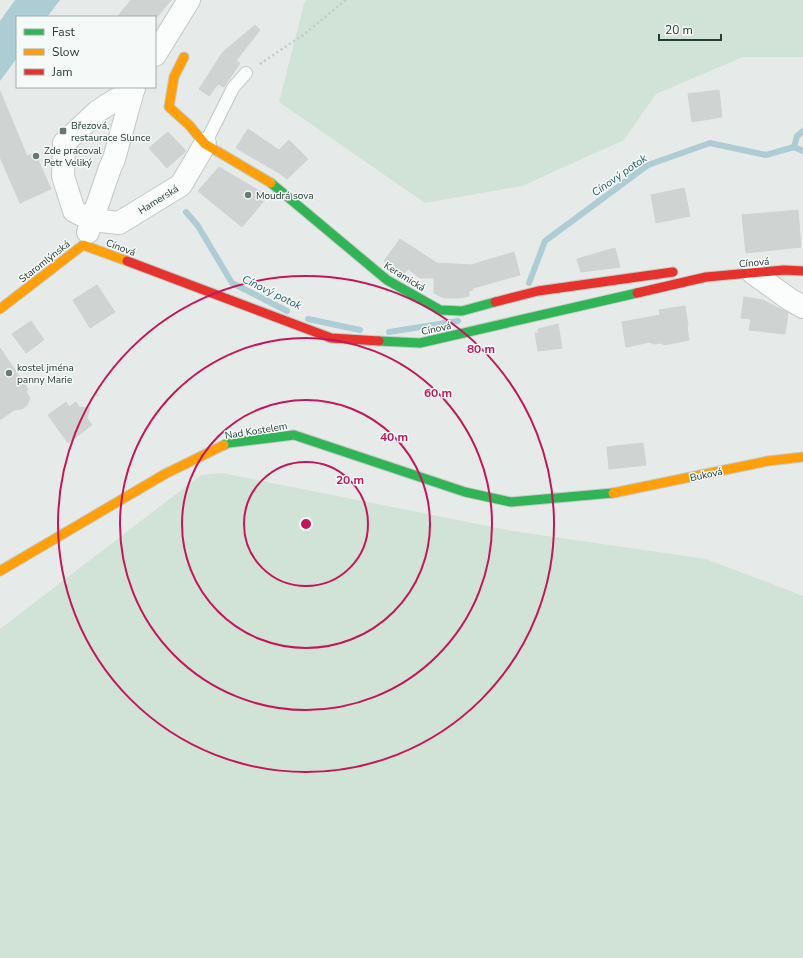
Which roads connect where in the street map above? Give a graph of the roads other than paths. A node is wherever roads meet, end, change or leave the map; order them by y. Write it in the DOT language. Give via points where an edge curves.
graph roads {
  1 [pos="190,0"];
  2 [pos="156,53"];
  3 [pos="184,57"];
  4 [pos="246,73"];
  5 [pos="134,88"];
  6 [pos="206,144"];
  7 [pos="92,220"];
  8 [pos="83,245"];
  9 [pos="699,268"];
  10 [pos="684,270"];
  11 [pos="803,270"];
  12 [pos="753,273"];
  13 [pos="706,277"];
  14 [pos="803,307"];
  15 [pos="0,309"];
  16 [pos="803,456"];
  17 [pos="610,494"];
  18 [pos="0,571"];
  1 -- 2 [label="street"];
  3 -- 6 [label="street, Keramická" via="174,77 169,107"];
  4 -- 6 [label="lane" via="233,88"];
  5 -- 7 [label="street, Hamerská" via="114,159"];
  5 -- 7 [label="street, Hamerská" via="98,111 64,143 63,176 74,211"];
  6 -- 7 [label="street, Hamerská" via="181,185 119,223"];
  6 -- 10 [label="street, Keramická" via="273,184 387,280 440,310 462,311 538,291"];
  7 -- 8 [label="street, Hamerská"];
  8 -- 13 [label="street, Cínová" via="331,338 420,343"];
  8 -- 15 [label="street, Staromlýnská"];
  9 -- 13 [label="street"];
  11 -- 12 [label="street, Cínová"];
  12 -- 13 [label="street, Cínová"];
  12 -- 14 [label="street"];
  16 -- 17 [label="street, Buková" via="768,460"];
  17 -- 18 [label="street, Nad Kostelem" via="511,502 465,492 294,435 228,443 165,474"];
}
